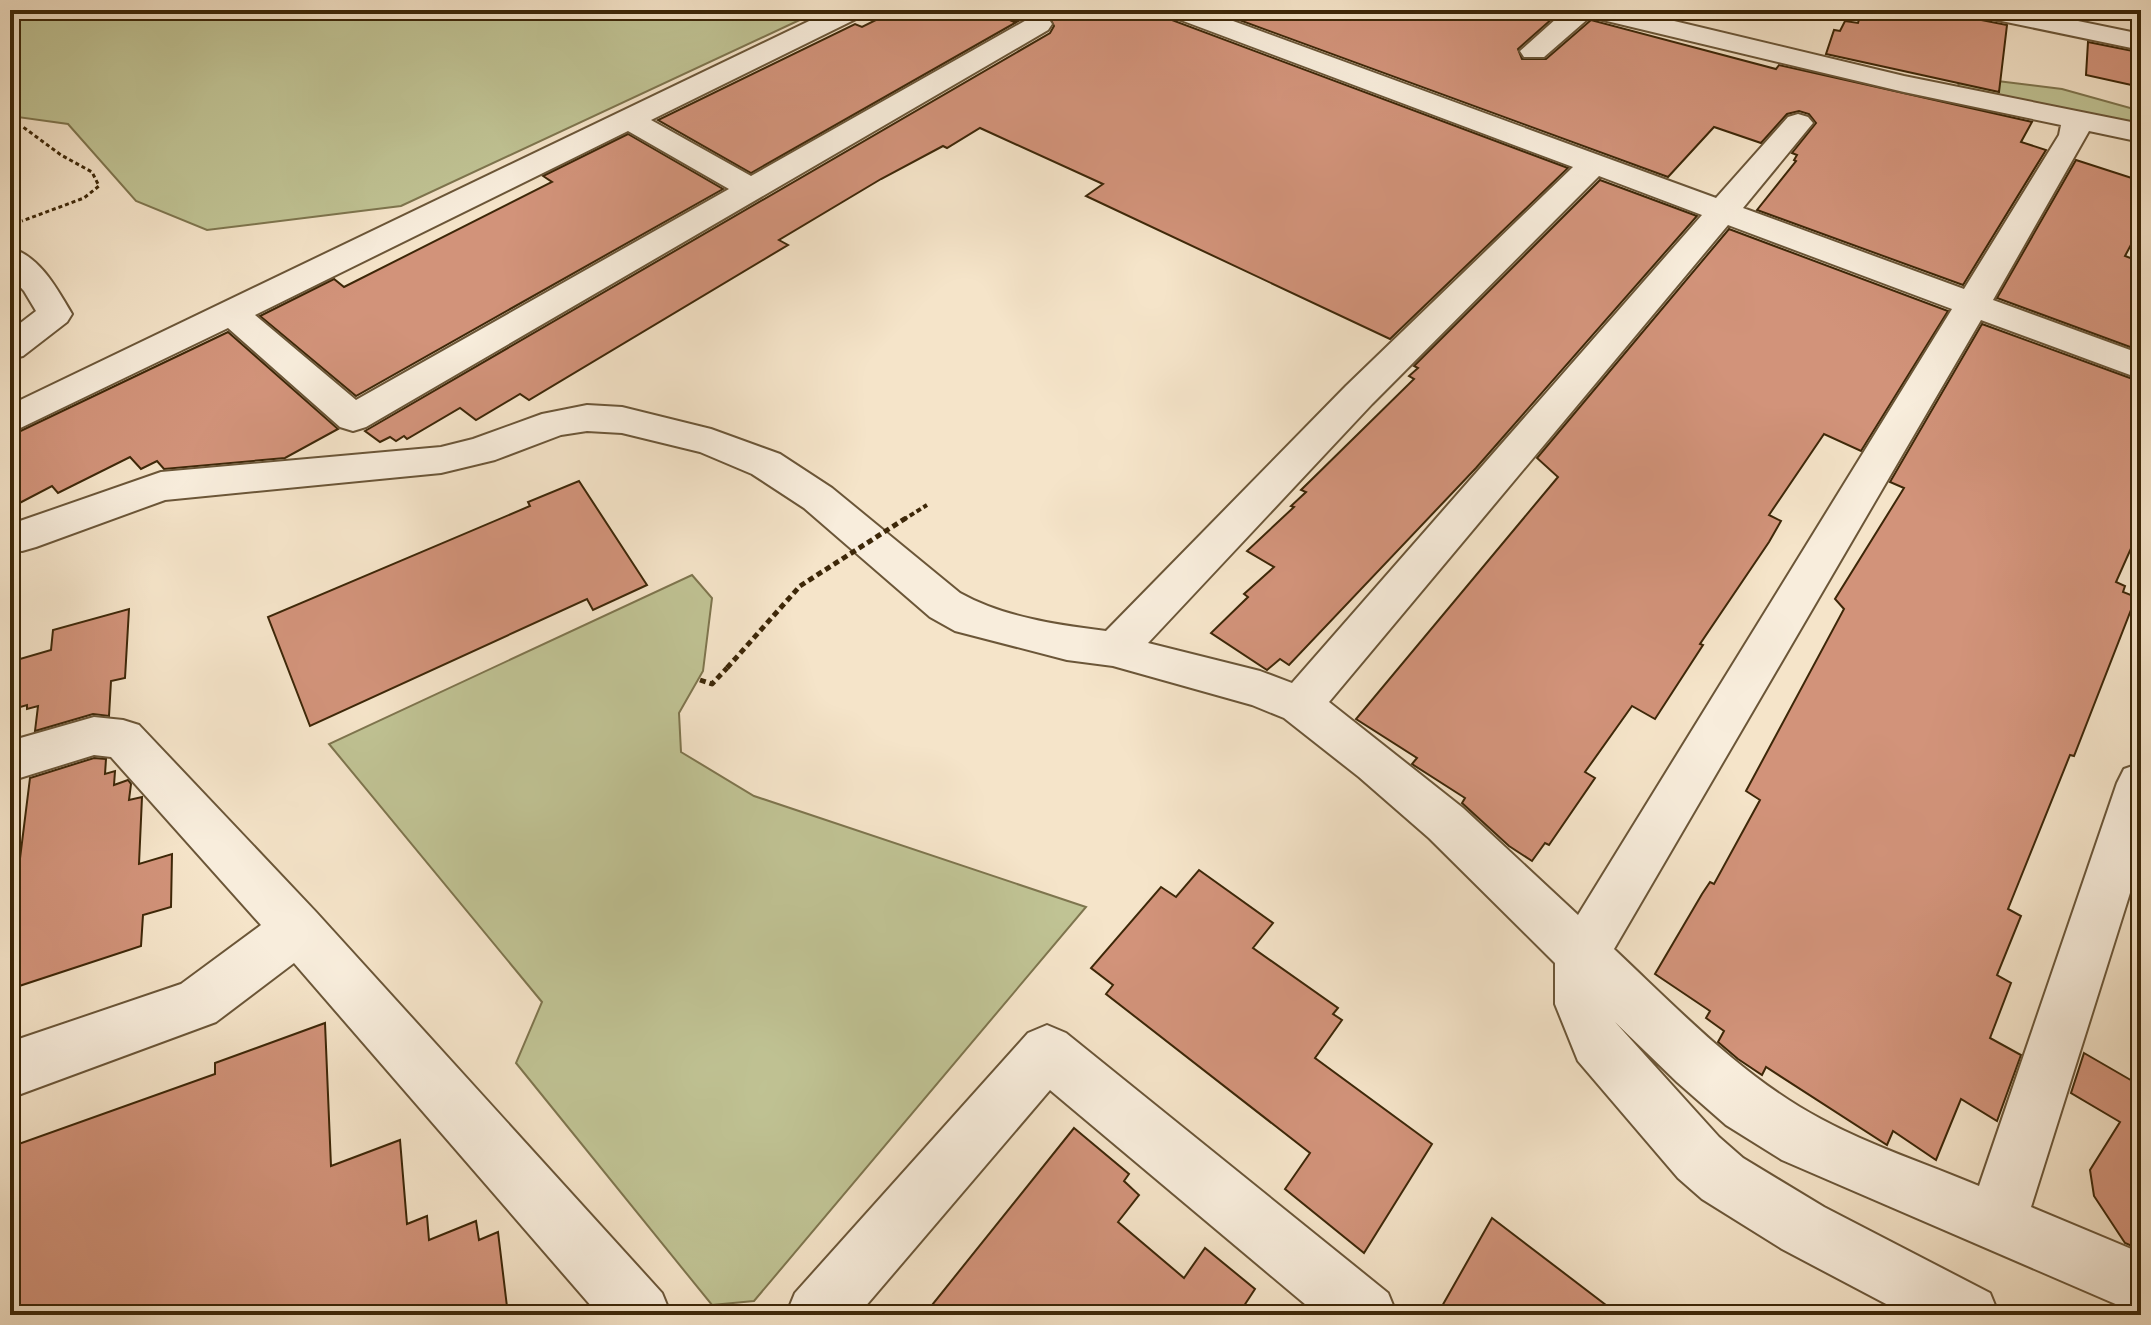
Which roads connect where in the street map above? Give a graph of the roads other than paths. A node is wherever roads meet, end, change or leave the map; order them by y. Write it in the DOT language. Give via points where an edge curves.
graph roads {
  1 [pos="853,10"];
  2 [pos="1006,10"];
  3 [pos="1179,10"];
  4 [pos="1582,10"];
  5 [pos="1595,10"];
  6 [pos="1987,10"];
  7 [pos="2034,15"];
  8 [pos="1658,17"];
  9 [pos="2141,42"];
  10 [pos="1534,51"];
  11 [pos="629,119"];
  12 [pos="2077,119"];
  13 [pos="1798,123"];
  14 [pos="2141,133"];
  15 [pos="1595,163"];
  16 [pos="751,189"];
  17 [pos="1723,211"];
  18 [pos="10,258"];
  19 [pos="1973,304"];
  20 [pos="232,313"];
  21 [pos="10,348"];
  22 [pos="2141,367"];
  23 [pos="10,420"];
  24 [pos="10,535"];
  25 [pos="1115,649"];
  26 [pos="1300,705"];
  27 [pos="10,761"];
  28 [pos="2141,783"];
  29 [pos="298,929"];
  30 [pos="1582,955"];
  31 [pos="10,1070"];
  32 [pos="1996,1224"];
  33 [pos="2141,1284"];
  34 [pos="640,1315"];
  35 [pos="817,1315"];
  36 [pos="1366,1315"];
  37 [pos="1968,1315"];
  1 -- 11 [label="street"];
  2 -- 16 [label="street" via="1049,28"];
  3 -- 15 [label="street"];
  4 -- 10 [label="street"];
  5 -- 8 [label="street"];
  6 -- 7 [label="street"];
  7 -- 9 [label="street"];
  8 -- 12 [label="street" via="1904,84"];
  11 -- 16 [label="street"];
  11 -- 20 [label="street"];
  12 -- 14 [label="street"];
  12 -- 19 [label="street" via="2074,135"];
  13 -- 17 [label="street"];
  15 -- 17 [label="street"];
  15 -- 25 [label="street" via="1359,395"];
  16 -- 20 [label="street" via="353,418"];
  17 -- 19 [label="street"];
  17 -- 26 [label="street"];
  18 -- 21 [label="street" via="38,285 55,314"];
  19 -- 22 [label="street"];
  19 -- 30 [label="street"];
  20 -- 23 [label="street"];
  24 -- 25 [label="street" via="22,536 161,486 441,460 555,423 622,420 711,442 766,464 818,498 945,605 970,619"];
  25 -- 26 [label="street"];
  26 -- 30 [label="street" via="1446,823"];
  27 -- 29 [label="street" via="94,736 123,739"];
  28 -- 32 [label="street"];
  29 -- 31 [label="street" via="197,1004"];
  29 -- 34 [label="street"];
  30 -- 32 [label="street" via="1746,1105 1802,1140"];
  30 -- 37 [label="street" via="1577,985 1585,1021 1606,1058 1666,1116 1705,1164 1743,1194"];
  32 -- 33 [label="street"];
  35 -- 36 [label="street" via="1047,1052"];
}
